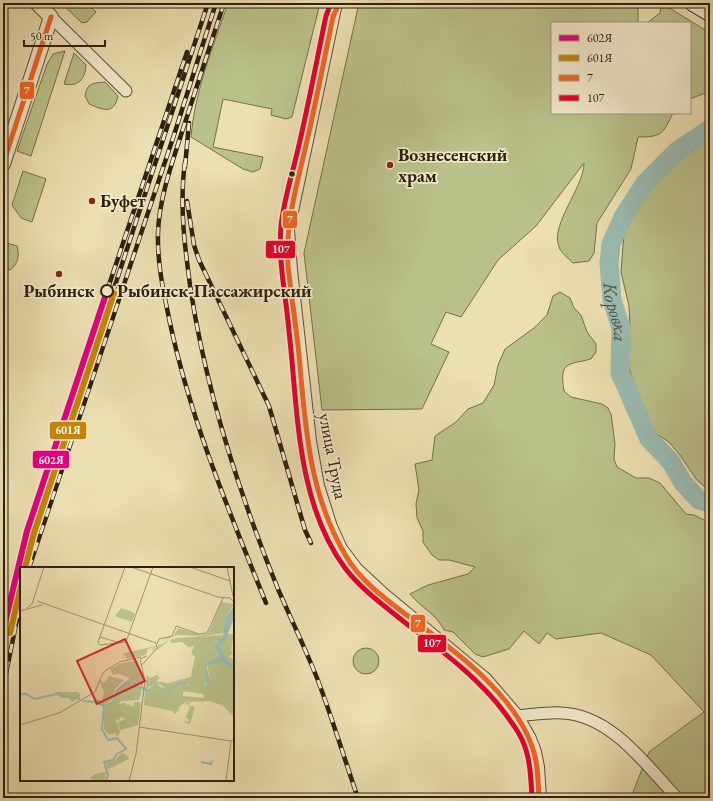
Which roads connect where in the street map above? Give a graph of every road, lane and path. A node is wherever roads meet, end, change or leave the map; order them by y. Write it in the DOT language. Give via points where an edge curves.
graph roads {
  1 [pos="37,3"];
  2 [pos="335,3"];
  3 [pos="338,3"];
  4 [pos="693,3"];
  5 [pos="710,13"];
  6 [pos="51,17"];
  7 [pos="333,17"];
  8 [pos="126,91"];
  9 [pos="20,112"];
  10 [pos="3,130"];
  11 [pos="3,164"];
  12 [pos="516,716"];
  13 [pos="539,798"];
  14 [pos="676,798"];
  1 -- 6 [label="street"];
  2 -- 7 [label="street"];
  3 -- 7 [label="street"];
  4 -- 5 [label="main road"];
  6 -- 8 [label="street"];
  6 -- 9 [label="street"];
  7 -- 12 [label="street, улица Труда" via="287,230 311,464 316,486 330,528 346,559 384,596 485,680"];
  9 -- 10 [label="street"];
  9 -- 11 [label="street"];
  12 -- 13 [label="street, улица Труда" via="534,752"];
  12 -- 14 [label="street" via="562,713 580,716 596,723 613,733 635,752"];
}
